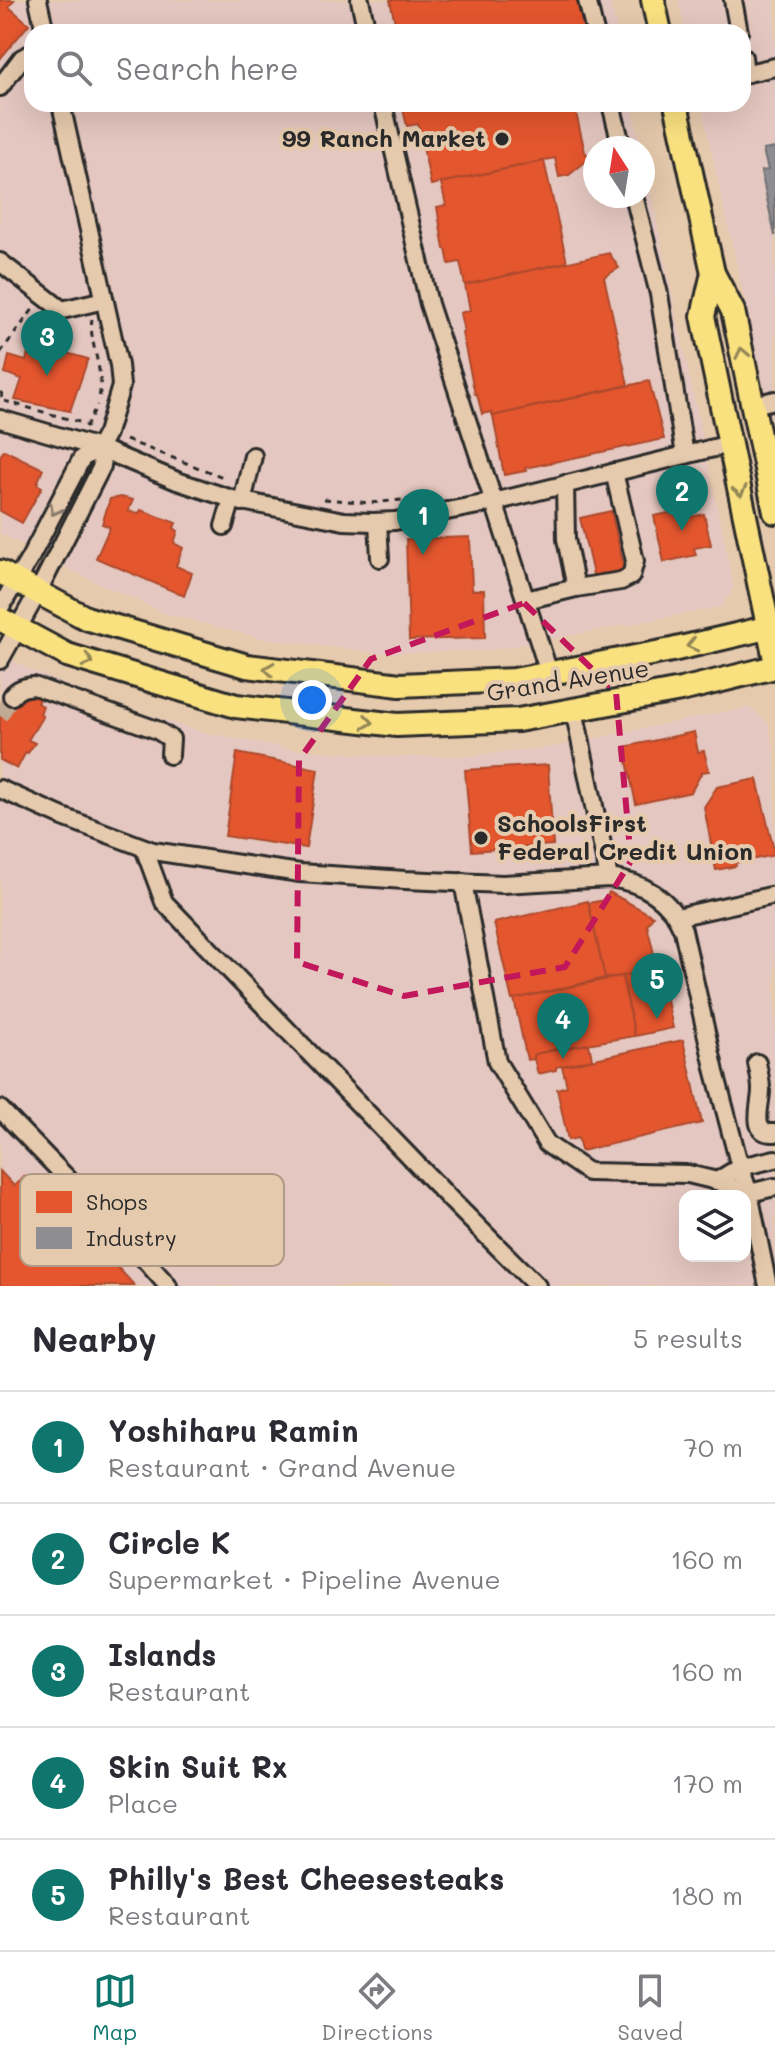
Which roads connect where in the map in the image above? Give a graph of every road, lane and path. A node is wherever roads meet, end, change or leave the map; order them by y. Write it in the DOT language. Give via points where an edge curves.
graph roads {
  1 [pos="38,0"];
  2 [pos="360,0"];
  3 [pos="587,0"];
  4 [pos="653,0"];
  5 [pos="733,0"];
  6 [pos="43,24"];
  7 [pos="365,24"];
  8 [pos="593,24"];
  9 [pos="658,24"];
  10 [pos="738,24"];
  11 [pos="24,57"];
  12 [pos="775,67"];
  13 [pos="751,68"];
  14 [pos="0,87"];
  15 [pos="62,112"];
  16 [pos="385,112"];
  17 [pos="613,112"];
  18 [pos="678,112"];
  19 [pos="619,136"];
  20 [pos="637,208"];
  21 [pos="0,262"];
  22 [pos="713,273"];
  23 [pos="96,301"];
  24 [pos="36,305"];
  25 [pos="0,353"];
  26 [pos="775,400"];
  27 [pos="753,405"];
  28 [pos="0,419"];
  29 [pos="79,442"];
  30 [pos="730,444"];
  31 [pos="99,448"];
  32 [pos="685,455"];
  33 [pos="253,456"];
  34 [pos="614,472"];
  35 [pos="565,484"];
  36 [pos="237,500"];
  37 [pos="494,502"];
  38 [pos="775,512"];
  39 [pos="378,522"];
  40 [pos="224,526"];
  41 [pos="380,558"];
  42 [pos="8,576"];
  43 [pos="576,588"];
  44 [pos="38,592"];
  45 [pos="526,600"];
  46 [pos="0,608"];
  47 [pos="9,624"];
  48 [pos="772,627"];
  49 [pos="775,659"];
  50 [pos="0,660"];
  51 [pos="775,667"];
  52 [pos="549,673"];
  53 [pos="12,696"];
  54 [pos="574,710"];
  55 [pos="170,755"];
  56 [pos="0,789"];
  57 [pos="144,848"];
  58 [pos="609,878"];
  59 [pos="463,882"];
  60 [pos="775,895"];
  61 [pos="677,917"];
  62 [pos="757,1063"];
  63 [pos="0,1109"];
  64 [pos="775,1133"];
  65 [pos="775,1159"];
  66 [pos="740,1167"];
  67 [pos="63,1174"];
  68 [pos="717,1181"];
  69 [pos="775,1187"];
  70 [pos="741,1190"];
  71 [pos="748,1190"];
  72 [pos="751,1193"];
  73 [pos="751,1203"];
  74 [pos="150,1266"];
  75 [pos="168,1286"];
  76 [pos="537,1286"];
  77 [pos="768,1286"];
  1 -- 6 [label="lane"];
  2 -- 7 [label="lane"];
  3 -- 8 [label="lane"];
  4 -- 9 [label="main road"];
  5 -- 10 [label="lane"];
  11 -- 14 [label="lane"];
  12 -- 13 [label="lane"];
  15 -- 23 [label="lane"];
  16 -- 37 [label="lane" via="429,304"];
  17 -- 19 [label="lane"];
  18 -- 22 [label="main road"];
  20 -- 32 [label="lane" via="659,294"];
  21 -- 23 [label="lane" via="62,310"];
  27 -- 22 [label="main road, one-way" via="733,311"];
  22 -- 30 [label="main road" via="703,316"];
  23 -- 29 [label="path" via="90,326 101,387"];
  23 -- 31 [label="lane" via="119,365 121,386"];
  24 -- 25 [label="path"];
  26 -- 27 [label="lane"];
  27 -- 38 [label="main road"];
  28 -- 29 [label="lane"];
  29 -- 31 [label="lane"];
  30 -- 32 [label="lane"];
  30 -- 48 [label="main road, one-way"];
  31 -- 36 [label="lane"];
  31 -- 42 [label="lane, one-way" via="82,458 30,558"];
  31 -- 44 [label="lane" via="102,466"];
  32 -- 34 [label="lane"];
  33 -- 36 [label="lane"];
  34 -- 35 [label="lane"];
  34 -- 43 [label="lane" via="635,561 633,572 621,581"];
  35 -- 37 [label="lane"];
  35 -- 43 [label="lane" via="566,539"];
  36 -- 39 [label="lane" via="344,521"];
  36 -- 40 [label="lane"];
  37 -- 39 [label="lane"];
  37 -- 45 [label="lane"];
  39 -- 41 [label="lane"];
  42 -- 44 [label="main road, Grand Avenue"];
  42 -- 46 [label="lane"];
  43 -- 45 [label="lane"];
  44 -- 47 [label="lane"];
  52 -- 44 [label="main road, Grand Avenue, one-way" via="514,680 400,685 247,666 86,618"];
  45 -- 52 [label="lane"];
  47 -- 50 [label="lane"];
  47 -- 54 [label="main road, Grand Avenue, one-way" via="67,655 236,706 397,725 518,720"];
  48 -- 49 [label="main road"];
  48 -- 52 [label="main road, Grand Avenue, one-way"];
  51 -- 54 [label="main road, Grand Avenue"];
  53 -- 55 [label="lane" via="34,686 157,730 171,739"];
  54 -- 58 [label="lane"];
  56 -- 57 [label="lane"];
  57 -- 59 [label="lane" via="300,873"];
  57 -- 76 [label="lane" via="164,902"];
  58 -- 59 [label="lane"];
  58 -- 61 [label="lane" via="647,889"];
  59 -- 68 [label="lane" via="497,1062 547,1144 588,1172 688,1174"];
  60 -- 61 [label="lane"];
  61 -- 66 [label="lane"];
  62 -- 64 [label="lane" via="759,1126"];
  63 -- 67 [label="lane"];
  65 -- 66 [label="lane"];
  66 -- 68 [label="lane"];
  66 -- 71 [label="lane"];
  68 -- 70 [label="lane"];
  69 -- 72 [label="lane"];
  73 -- 77 [label="lane"];
  74 -- 75 [label="lane"];
}
